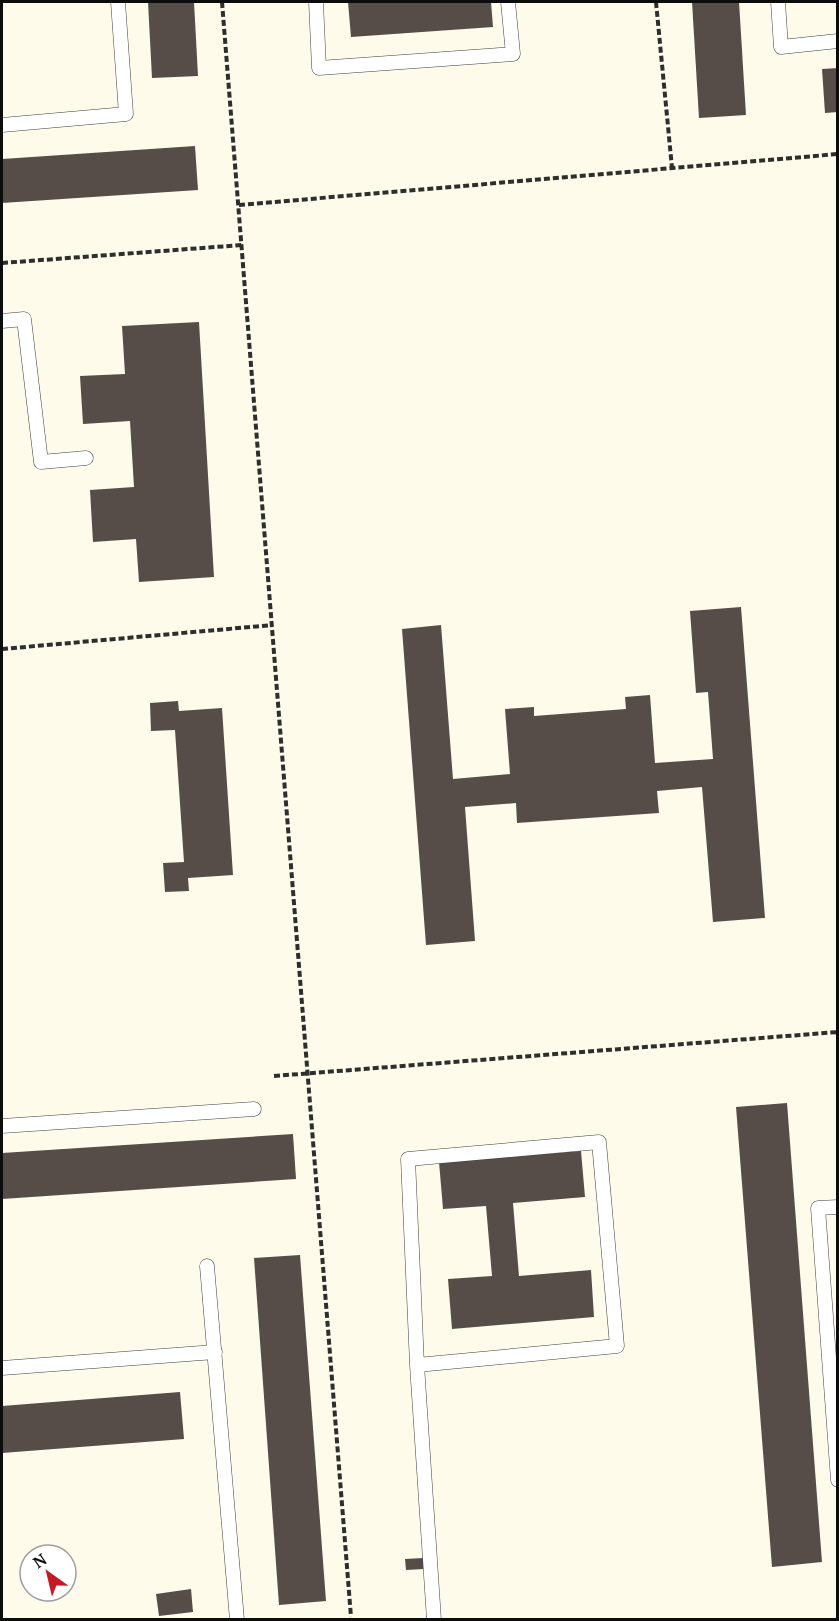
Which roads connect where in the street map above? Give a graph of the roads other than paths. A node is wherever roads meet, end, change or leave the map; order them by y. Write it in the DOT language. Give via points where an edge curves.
graph roads {
  1 [pos="118,2"];
  2 [pos="316,2"];
  3 [pos="508,2"];
  4 [pos="778,2"];
  5 [pos="837,41"];
  6 [pos="2,125"];
  7 [pos="2,321"];
  8 [pos="86,458"];
  9 [pos="254,1109"];
  10 [pos="2,1126"];
  11 [pos="837,1207"];
  12 [pos="207,1266"];
  13 [pos="215,1352"];
  14 [pos="417,1365"];
  15 [pos="2,1368"];
  16 [pos="837,1480"];
  17 [pos="237,1620"];
  18 [pos="434,1620"];
  1 -- 6 [label="lane" via="126,114"];
  2 -- 3 [label="lane" via="319,68 513,54"];
  4 -- 5 [label="lane" via="781,46"];
  7 -- 8 [label="lane" via="24,319 41,462"];
  9 -- 10 [label="lane"];
  11 -- 16 [label="lane" via="818,1208"];
  12 -- 13 [label="lane"];
  13 -- 15 [label="lane"];
  13 -- 17 [label="lane"];
  14 -- 14 [label="lane" via="617,1346 599,1143 408,1159"];
  14 -- 18 [label="lane"];
}
